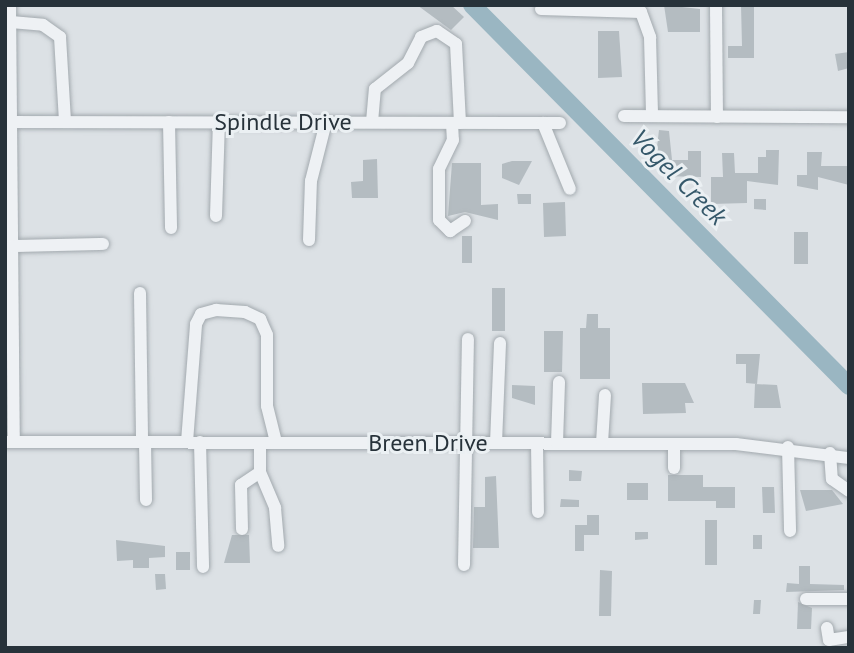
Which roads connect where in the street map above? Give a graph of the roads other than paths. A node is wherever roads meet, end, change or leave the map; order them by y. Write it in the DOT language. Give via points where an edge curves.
graph roads {
  1 [pos="10,5"];
  2 [pos="716,5"];
  3 [pos="541,9"];
  4 [pos="10,22"];
  5 [pos="624,116"];
  6 [pos="652,116"];
  7 [pos="717,117"];
  8 [pos="849,117"];
  9 [pos="8,122"];
  10 [pos="65,122"];
  11 [pos="169,122"];
  12 [pos="219,122"];
  13 [pos="326,122"];
  14 [pos="372,122"];
  15 [pos="456,123"];
  16 [pos="543,123"];
  17 [pos="560,123"];
  18 [pos="570,189"];
  19 [pos="216,216"];
  20 [pos="465,221"];
  21 [pos="171,228"];
  22 [pos="309,240"];
  23 [pos="103,244"];
  24 [pos="12,246"];
  25 [pos="140,293"];
  26 [pos="468,339"];
  27 [pos="500,342"];
  28 [pos="559,382"];
  29 [pos="604,394"];
  30 [pos="10,442"];
  31 [pos="144,442"];
  32 [pos="193,442"];
  33 [pos="260,443"];
  34 [pos="276,443"];
  35 [pos="470,443"];
  36 [pos="496,443"];
  37 [pos="537,443"];
  38 [pos="557,443"];
  39 [pos="602,443"];
  40 [pos="674,443"];
  41 [pos="788,447"];
  42 [pos="830,453"];
  43 [pos="849,458"];
  44 [pos="674,468"];
  45 [pos="260,472"];
  46 [pos="849,491"];
  47 [pos="146,500"];
  48 [pos="538,512"];
  49 [pos="242,529"];
  50 [pos="790,531"];
  51 [pos="278,546"];
  52 [pos="464,565"];
  53 [pos="203,567"];
  54 [pos="806,599"];
  55 [pos="849,599"];
  56 [pos="827,628"];
  57 [pos="849,637"];
  1 -- 4 [label="street"];
  2 -- 7 [label="street"];
  3 -- 6 [label="street" via="641,12 650,37"];
  4 -- 9 [label="street"];
  4 -- 10 [label="street" via="43,25 60,37"];
  5 -- 6 [label="street"];
  6 -- 7 [label="street"];
  7 -- 8 [label="street"];
  9 -- 10 [label="street, Spindle Drive"];
  9 -- 24 [label="street"];
  10 -- 11 [label="street, Spindle Drive"];
  11 -- 12 [label="street, Spindle Drive"];
  11 -- 21 [label="street"];
  12 -- 13 [label="street, Spindle Drive"];
  12 -- 19 [label="street"];
  13 -- 14 [label="street, Spindle Drive"];
  13 -- 22 [label="street" via="311,181"];
  14 -- 15 [label="street, Spindle Drive"];
  14 -- 15 [label="street" via="376,89 408,63 421,37 437,31 456,44"];
  15 -- 16 [label="street, Spindle Drive"];
  15 -- 20 [label="street" via="439,169 440,227 456,231"];
  16 -- 17 [label="street, Spindle Drive"];
  16 -- 18 [label="street"];
  23 -- 24 [label="street"];
  24 -- 30 [label="street"];
  25 -- 31 [label="street"];
  26 -- 35 [label="street"];
  27 -- 36 [label="street"];
  28 -- 38 [label="street"];
  29 -- 39 [label="street"];
  30 -- 31 [label="street, Breen Drive"];
  31 -- 32 [label="street, Breen Drive"];
  31 -- 47 [label="street"];
  32 -- 33 [label="street, Breen Drive"];
  32 -- 34 [label="street" via="196,324 201,314 216,310 260,319 267,335 267,406"];
  32 -- 53 [label="street"];
  33 -- 34 [label="street, Breen Drive"];
  33 -- 45 [label="street"];
  34 -- 35 [label="street, Breen Drive"];
  35 -- 36 [label="street, Breen Drive"];
  35 -- 52 [label="street"];
  36 -- 37 [label="street, Breen Drive"];
  37 -- 38 [label="street, Breen Drive"];
  37 -- 48 [label="street"];
  38 -- 39 [label="street, Breen Drive"];
  39 -- 40 [label="street, Breen Drive"];
  40 -- 41 [label="street, Breen Drive"];
  40 -- 44 [label="street"];
  41 -- 42 [label="street, Breen Drive"];
  41 -- 50 [label="street"];
  42 -- 43 [label="street, Breen Drive"];
  42 -- 46 [label="street" via="830,475"];
  45 -- 49 [label="street" via="241,485"];
  45 -- 51 [label="street" via="275,509"];
  54 -- 55 [label="street"];
  56 -- 57 [label="street" via="829,640"];
}
